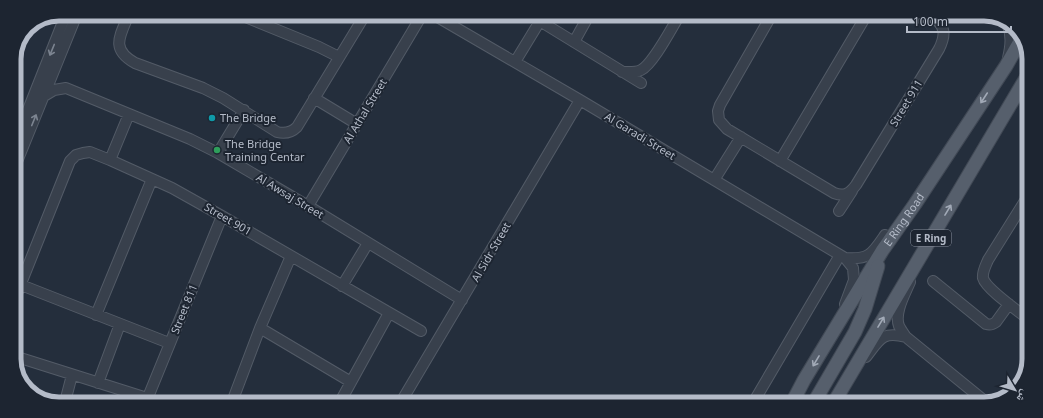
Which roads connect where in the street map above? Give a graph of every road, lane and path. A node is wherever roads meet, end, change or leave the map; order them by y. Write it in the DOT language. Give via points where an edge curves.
graph roads {
  1 [pos="63,21"];
  2 [pos="74,21"];
  3 [pos="125,21"];
  4 [pos="255,21"];
  5 [pos="361,21"];
  6 [pos="418,21"];
  7 [pos="444,21"];
  8 [pos="540,21"];
  9 [pos="586,21"];
  10 [pos="676,21"];
  11 [pos="768,21"];
  12 [pos="863,21"];
  13 [pos="937,21"];
  14 [pos="1010,31"];
  15 [pos="574,42"];
  16 [pos="1019,44"];
  17 [pos="339,57"];
  18 [pos="515,62"];
  19 [pos="1006,66"];
  20 [pos="55,68"];
  21 [pos="622,72"];
  22 [pos="641,83"];
  23 [pos="1022,85"];
  24 [pos="66,88"];
  25 [pos="44,96"];
  26 [pos="314,98"];
  27 [pos="580,100"];
  28 [pos="244,110"];
  29 [pos="129,114"];
  30 [pos="357,124"];
  31 [pos="21,127"];
  32 [pos="741,137"];
  33 [pos="21,152"];
  34 [pos="218,154"];
  35 [pos="110,160"];
  36 [pos="780,161"];
  37 [pos="152,178"];
  38 [pos="714,180"];
  39 [pos="852,191"];
  40 [pos="914,204"];
  41 [pos="308,206"];
  42 [pos="1022,206"];
  43 [pos="839,211"];
  44 [pos="222,216"];
  45 [pos="368,243"];
  46 [pos="882,251"];
  47 [pos="923,252"];
  48 [pos="291,256"];
  49 [pos="843,257"];
  50 [pos="933,281"];
  51 [pos="21,285"];
  52 [pos="342,286"];
  53 [pos="462,300"];
  54 [pos="1009,304"];
  55 [pos="389,313"];
  56 [pos="1022,314"];
  57 [pos="96,315"];
  58 [pos="120,324"];
  59 [pos="260,328"];
  60 [pos="421,331"];
  61 [pos="906,337"];
  62 [pos="828,340"];
  63 [pos="169,343"];
  64 [pos="21,358"];
  65 [pos="72,375"];
  66 [pos="351,382"];
  67 [pos="98,383"];
  68 [pos="841,390"];
  69 [pos="66,397"];
  70 [pos="138,397"];
  71 [pos="148,397"];
  72 [pos="234,397"];
  73 [pos="343,397"];
  74 [pos="405,397"];
  75 [pos="756,397"];
  76 [pos="796,397"];
  77 [pos="818,397"];
  78 [pos="837,397"];
  79 [pos="980,397"];
  1 -- 31 [label="street, one-way"];
  2 -- 20 [label="street"];
  3 -- 28 [label="street" via="119,47 127,59 203,88"];
  4 -- 17 [label="street"];
  5 -- 17 [label="street"];
  6 -- 30 [label="street, Al Athal Street"];
  7 -- 18 [label="street, Al Garadi Street"];
  8 -- 15 [label="street"];
  8 -- 18 [label="street"];
  9 -- 15 [label="street"];
  10 -- 21 [label="street" via="653,58 643,69"];
  11 -- 32 [label="street" via="718,111 719,120 723,125"];
  12 -- 36 [label="street"];
  13 -- 39 [label="street, Street 911" via="944,31 944,40"];
  14 -- 19 [label="street"];
  15 -- 21 [label="street"];
  16 -- 19 [label="main road, E Ring Road / E Ring"];
  17 -- 26 [label="street"];
  18 -- 27 [label="street, Al Garadi Street"];
  19 -- 40 [label="main road, E Ring Road / E Ring, one-way"];
  20 -- 24 [label="street"];
  20 -- 25 [label="street"];
  21 -- 22 [label="street"];
  47 -- 23 [label="main road, E Ring, one-way"];
  24 -- 25 [label="street" via="54,90"];
  24 -- 29 [label="street, Al Awsaj Street"];
  33 -- 25 [label="street, one-way"];
  26 -- 28 [label="street" via="297,127 288,133 277,132"];
  26 -- 30 [label="street"];
  27 -- 38 [label="street, Al Garadi Street"];
  27 -- 53 [label="street, Al Sidr Street"];
  28 -- 34 [label="street"];
  29 -- 34 [label="street, Al Awsaj Street" via="190,139"];
  29 -- 35 [label="street"];
  30 -- 41 [label="street, Al Athal Street"];
  32 -- 36 [label="street"];
  32 -- 38 [label="street"];
  34 -- 41 [label="street, Al Awsaj Street"];
  35 -- 37 [label="street, Street 901"];
  35 -- 51 [label="street, Street 901" via="90,152 82,152 70,161"];
  36 -- 39 [label="street" via="840,196"];
  37 -- 44 [label="street, Street 901"];
  37 -- 57 [label="street"];
  38 -- 49 [label="street, Al Garadi Street"];
  39 -- 43 [label="street, Street 911"];
  40 -- 46 [label="main road, E Ring Road / E Ring"];
  40 -- 49 [label="street" via="868,256 857,259"];
  41 -- 45 [label="street, Al Awsaj Street"];
  42 -- 54 [label="street" via="984,268 983,277 986,283"];
  44 -- 48 [label="street, Street 901"];
  44 -- 63 [label="street, Street 811"];
  45 -- 52 [label="street"];
  45 -- 53 [label="street, Al Awsaj Street"];
  46 -- 62 [label="main road, E Ring Road / E Ring"];
  46 -- 77 [label="main road" via="867,303"];
  47 -- 61 [label="street" via="899,311 899,326"];
  68 -- 47 [label="main road, E Ring, one-way"];
  48 -- 52 [label="street, Street 901"];
  48 -- 59 [label="street"];
  49 -- 62 [label="street" via="853,268 854,280"];
  49 -- 75 [label="street"];
  50 -- 54 [label="street" via="986,324 996,322"];
  51 -- 57 [label="street"];
  52 -- 55 [label="street, Street 901"];
  53 -- 74 [label="street, Al Sidr Street"];
  54 -- 56 [label="street"];
  55 -- 60 [label="street, Street 901"];
  55 -- 66 [label="street"];
  57 -- 58 [label="street"];
  58 -- 63 [label="street"];
  58 -- 67 [label="street"];
  59 -- 66 [label="street"];
  59 -- 72 [label="street"];
  61 -- 68 [label="street" via="891,334 885,336"];
  61 -- 79 [label="street"];
  62 -- 76 [label="main road, E Ring Road / E Ring, one-way"];
  63 -- 71 [label="street, Street 811"];
  64 -- 65 [label="street"];
  65 -- 67 [label="street"];
  65 -- 69 [label="street"];
  66 -- 73 [label="street"];
  67 -- 70 [label="street"];
  68 -- 78 [label="main road, E Ring"];
}
